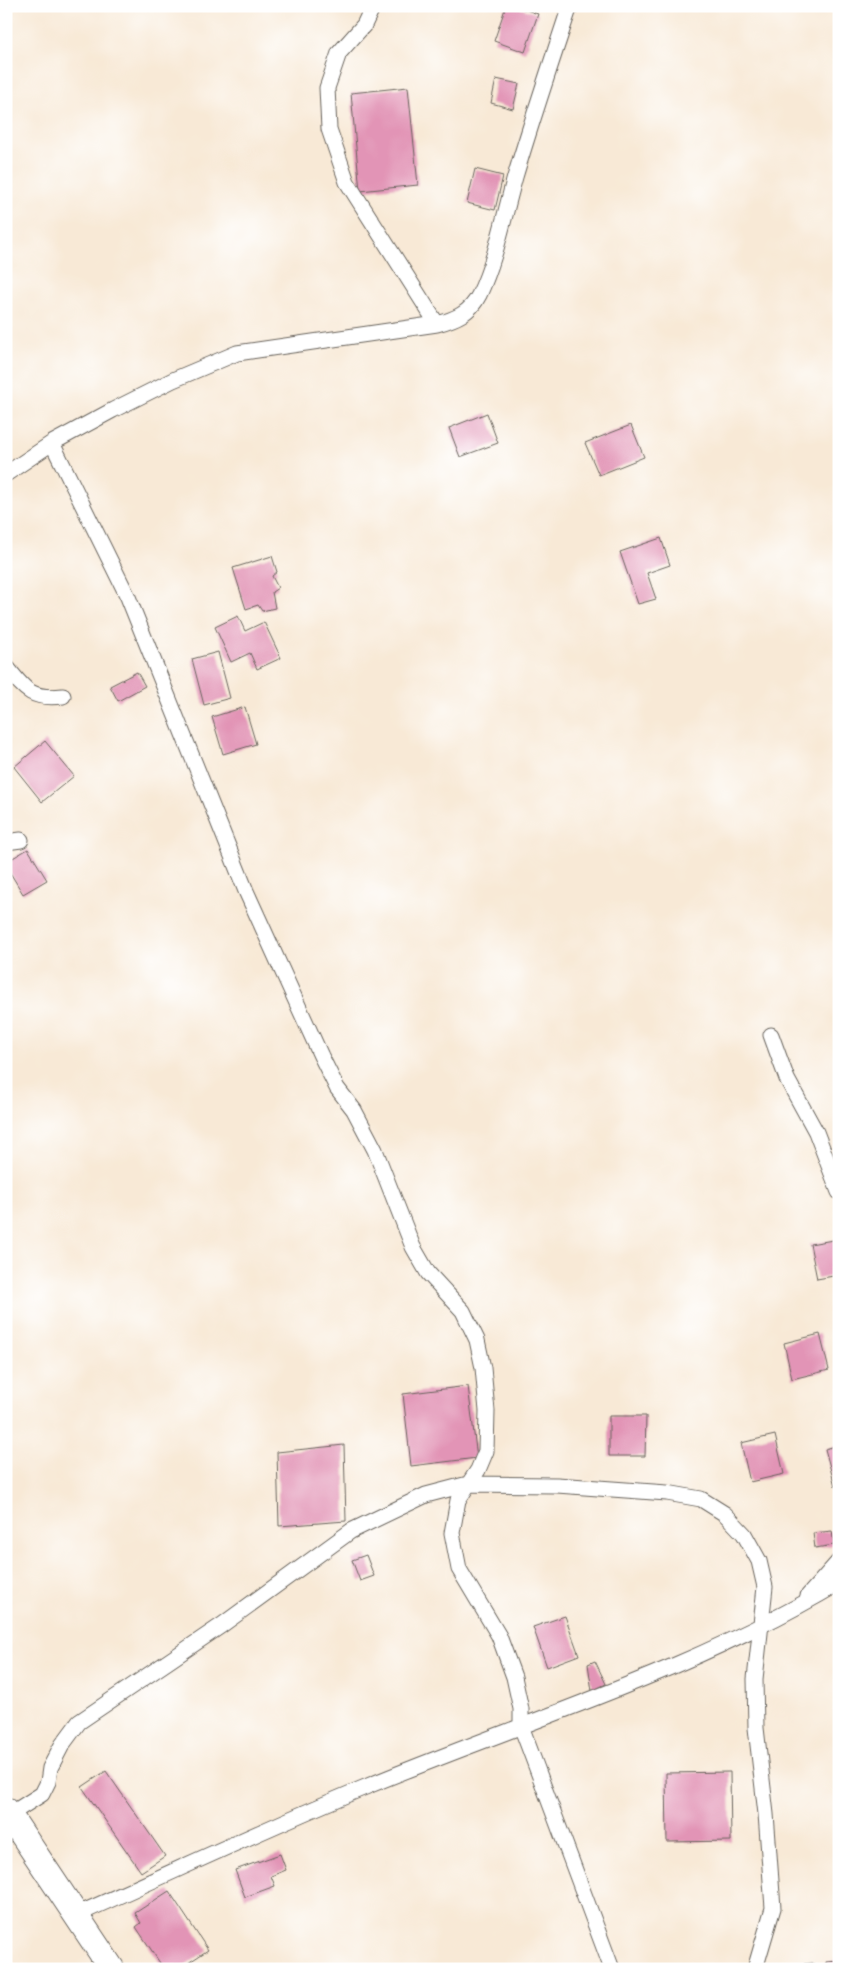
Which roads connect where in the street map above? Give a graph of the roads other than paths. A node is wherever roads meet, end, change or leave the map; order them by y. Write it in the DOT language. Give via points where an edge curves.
graph roads {
  1 [pos="373,6"];
  2 [pos="570,6"];
  3 [pos="437,324"];
  4 [pos="52,444"];
  5 [pos="6,474"];
  6 [pos="6,666"];
  7 [pos="63,696"];
  8 [pos="771,1034"];
  9 [pos="839,1192"];
  10 [pos="468,1484"];
  11 [pos="839,1561"];
  12 [pos="839,1583"];
  13 [pos="797,1608"];
  14 [pos="762,1627"];
  15 [pos="521,1726"];
  16 [pos="8,1813"];
  17 [pos="76,1915"];
  18 [pos="112,1969"];
  19 [pos="612,1969"];
  20 [pos="755,1969"];
  1 -- 3 [label="street" via="364,25 339,53 327,88 329,129 347,182"];
  2 -- 3 [label="street" via="479,295 467,312 454,320"];
  3 -- 4 [label="street" via="237,354 173,380"];
  4 -- 5 [label="street"];
  4 -- 10 [label="street" via="128,597 246,891 321,1056 375,1150 413,1247 428,1273 463,1311 477,1340 487,1411 486,1451"];
  6 -- 7 [label="street" via="30,692 44,699"];
  8 -- 9 [label="street" via="788,1079 816,1132"];
  10 -- 14 [label="street" via="557,1485 667,1493 700,1499 725,1514 744,1534 759,1560 765,1587"];
  10 -- 15 [label="street" via="458,1500 452,1533 459,1569 499,1636 514,1678"];
  10 -- 16 [label="street" via="426,1495 351,1531 79,1722 50,1768 42,1794"];
  11 -- 13 [label="street"];
  12 -- 13 [label="street"];
  13 -- 14 [label="street"];
  14 -- 15 [label="street"];
  14 -- 20 [label="street" via="755,1679 756,1728 773,1908"];
  15 -- 17 [label="street" via="362,1788"];
  15 -- 19 [label="street"];
  16 -- 17 [label="main road"];
  17 -- 18 [label="main road"];
}
